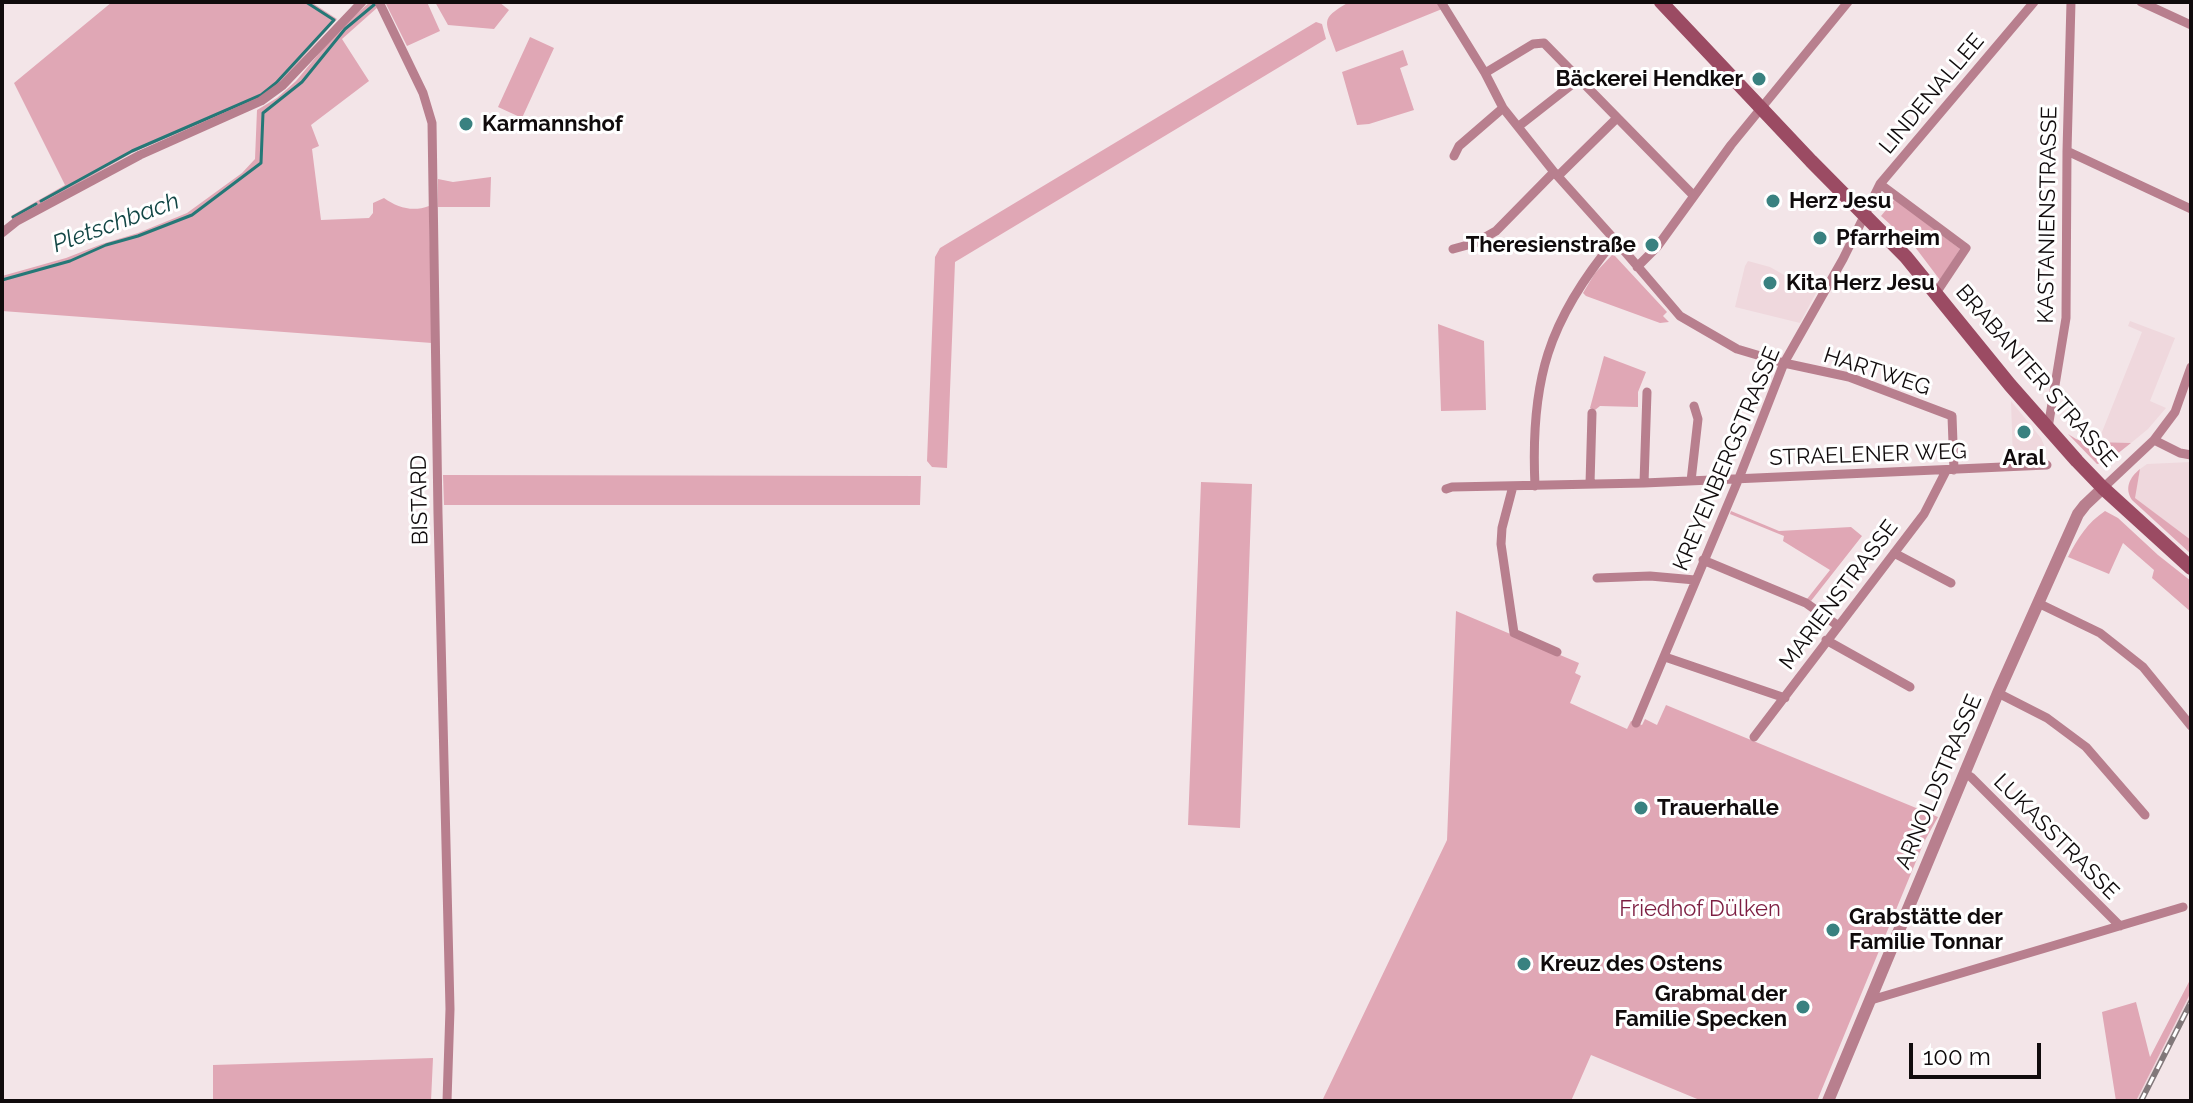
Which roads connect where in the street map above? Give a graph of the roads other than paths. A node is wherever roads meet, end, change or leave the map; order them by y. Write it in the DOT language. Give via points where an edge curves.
graph roads {
  1 [pos="362,2"];
  2 [pos="379,2"];
  3 [pos="1441,2"];
  4 [pos="1661,2"];
  5 [pos="1848,2"];
  6 [pos="2034,2"];
  7 [pos="2071,2"];
  8 [pos="2141,2"];
  9 [pos="2191,25"];
  10 [pos="1485,73"];
  11 [pos="1579,79"];
  12 [pos="1503,108"];
  13 [pos="1761,108"];
  14 [pos="1617,118"];
  15 [pos="1519,126"];
  16 [pos="2067,151"];
  17 [pos="1454,156"];
  18 [pos="1556,174"];
  19 [pos="1880,184"];
  20 [pos="1694,196"];
  21 [pos="2191,209"];
  22 [pos="1864,214"];
  23 [pos="2,233"];
  24 [pos="1615,240"];
  25 [pos="1453,249"];
  26 [pos="1637,267"];
  27 [pos="1936,293"];
  28 [pos="1784,363"];
  29 [pos="2191,367"];
  30 [pos="1647,392"];
  31 [pos="1694,406"];
  32 [pos="1592,413"];
  33 [pos="2048,428"];
  34 [pos="2154,440"];
  35 [pos="2191,455"];
  36 [pos="2047,465"];
  37 [pos="1950,470"];
  38 [pos="1739,478"];
  39 [pos="1691,481"];
  40 [pos="1644,483"];
  41 [pos="1590,484"];
  42 [pos="1513,486"];
  43 [pos="1535,486"];
  44 [pos="2103,488"];
  45 [pos="1446,489"];
  46 [pos="1894,553"];
  47 [pos="1703,560"];
  48 [pos="2191,568"];
  49 [pos="1597,578"];
  50 [pos="1695,580"];
  51 [pos="1951,583"];
  52 [pos="2038,603"];
  53 [pos="1837,625"];
  54 [pos="1826,640"];
  55 [pos="1557,652"];
  56 [pos="1665,657"];
  57 [pos="1910,687"];
  58 [pos="1998,693"];
  59 [pos="1785,698"];
  60 [pos="1636,723"];
  61 [pos="2191,726"];
  62 [pos="1754,737"];
  63 [pos="1965,774"];
  64 [pos="2145,815"];
  65 [pos="2183,907"];
  66 [pos="2120,926"];
  67 [pos="1871,1000"];
  68 [pos="447,1101"];
  69 [pos="1828,1101"];
  1 -- 23 [label="street" via="261,101 140,155"];
  2 -- 68 [label="street, BISTARD" via="432,123 450,1009"];
  3 -- 10 [label="street"];
  4 -- 13 [label="main road, BRABANTER STRASSE"];
  5 -- 13 [label="street"];
  6 -- 19 [label="street, LINDENALLEE"];
  7 -- 16 [label="street, KASTANIENSTRASSE"];
  8 -- 9 [label="street"];
  10 -- 11 [label="street" via="1533,44 1544,43"];
  10 -- 12 [label="street"];
  11 -- 14 [label="street"];
  11 -- 15 [label="street"];
  12 -- 15 [label="street"];
  12 -- 17 [label="street"];
  13 -- 20 [label="street"];
  13 -- 22 [label="main road, BRABANTER STRASSE"];
  14 -- 18 [label="street"];
  14 -- 20 [label="street"];
  15 -- 18 [label="street"];
  16 -- 21 [label="street"];
  16 -- 33 [label="street, KASTANIENSTRASSE" via="2066,318"];
  18 -- 24 [label="street"];
  18 -- 25 [label="street" via="1496,231"];
  19 -- 22 [label="street, LINDENALLEE"];
  19 -- 27 [label="street, BRABANTER STRASSE" via="1966,248"];
  20 -- 26 [label="street"];
  22 -- 27 [label="main road, BRABANTER STRASSE"];
  22 -- 28 [label="street, KREYENBERGSTRASSE"];
  24 -- 26 [label="street"];
  24 -- 43 [label="street" via="1575,295 1549,347 1535,416"];
  26 -- 28 [label="street" via="1680,316 1737,349"];
  27 -- 33 [label="main road, BRABANTER STRASSE"];
  28 -- 37 [label="street, HARTWEG" via="1849,377 1952,416"];
  28 -- 38 [label="street, KREYENBERGSTRASSE"];
  29 -- 34 [label="street" via="2175,412"];
  30 -- 40 [label="street"];
  31 -- 39 [label="street" via="1698,419"];
  32 -- 41 [label="street"];
  33 -- 44 [label="main road, BRABANTER STRASSE"];
  34 -- 35 [label="street"];
  34 -- 44 [label="street"];
  36 -- 37 [label="street, STRAELENER WEG"];
  37 -- 38 [label="street, STRAELENER WEG"];
  37 -- 46 [label="street, MARIENSTRASSE"];
  38 -- 39 [label="street, STRAELENER WEG"];
  38 -- 47 [label="street, KREYENBERGSTRASSE"];
  39 -- 40 [label="street, STRAELENER WEG"];
  40 -- 41 [label="street, STRAELENER WEG"];
  41 -- 43 [label="street, STRAELENER WEG"];
  42 -- 43 [label="street, STRAELENER WEG"];
  42 -- 45 [label="street, STRAELENER WEG"];
  42 -- 55 [label="street" via="1501,544 1514,633"];
  44 -- 48 [label="main road, BRABANTER STRASSE"];
  44 -- 52 [label="street, ARNOLDSTRASSE" via="2078,514"];
  46 -- 51 [label="street"];
  46 -- 53 [label="street, MARIENSTRASSE"];
  47 -- 50 [label="street, KREYENBERGSTRASSE"];
  47 -- 53 [label="street" via="1806,603"];
  49 -- 50 [label="street"];
  50 -- 56 [label="street, KREYENBERGSTRASSE"];
  52 -- 58 [label="street, ARNOLDSTRASSE"];
  52 -- 61 [label="street" via="2100,633 2143,667"];
  53 -- 54 [label="street, MARIENSTRASSE"];
  54 -- 57 [label="street"];
  54 -- 59 [label="street, MARIENSTRASSE"];
  56 -- 59 [label="street"];
  56 -- 60 [label="street, KREYENBERGSTRASSE"];
  58 -- 63 [label="street, ARNOLDSTRASSE"];
  58 -- 64 [label="street" via="2047,718 2086,747"];
  59 -- 62 [label="street, MARIENSTRASSE"];
  63 -- 66 [label="street, LUKASSTRASSE"];
  63 -- 67 [label="street, ARNOLDSTRASSE"];
  65 -- 66 [label="street"];
  66 -- 67 [label="street"];
  67 -- 69 [label="street, ARNOLDSTRASSE"];
}
